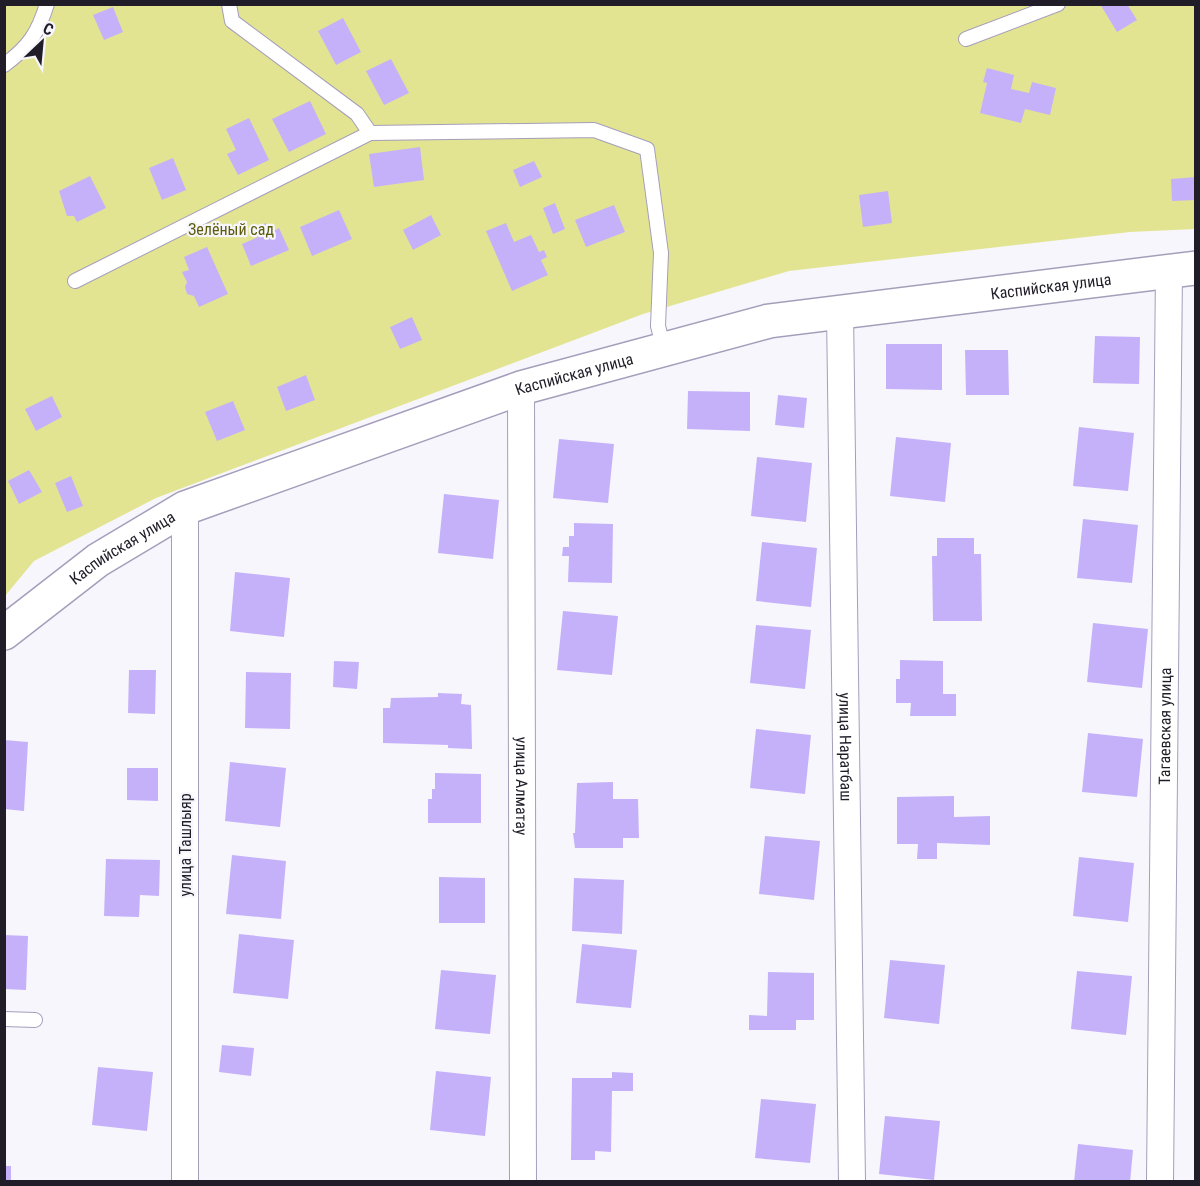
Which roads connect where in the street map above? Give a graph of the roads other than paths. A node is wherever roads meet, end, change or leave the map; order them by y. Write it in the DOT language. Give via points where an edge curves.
graph roads {
  1 [pos="47,4"];
  2 [pos="228,4"];
  3 [pos="1059,4"];
  4 [pos="966,39"];
  5 [pos="4,66"];
  6 [pos="370,132"];
  7 [pos="1182,269"];
  8 [pos="75,281"];
  9 [pos="840,312"];
  10 [pos="664,350"];
  11 [pos="522,388"];
  12 [pos="185,508"];
  13 [pos="4,633"];
  14 [pos="4,1019"];
  15 [pos="35,1020"];
  16 [pos="185,1182"];
  17 [pos="523,1182"];
  18 [pos="852,1182"];
  19 [pos="1160,1182"];
  1 -- 5 [label="lane" via="38,33"];
  2 -- 6 [label="lane" via="232,21 357,114"];
  3 -- 4 [label="lane"];
  6 -- 8 [label="lane"];
  6 -- 10 [label="lane" via="594,130 647,149 661,253 658,326"];
  7 -- 9 [label="street, Каспийская улица"];
  7 -- 19 [label="street, Тагаевская улица"];
  9 -- 10 [label="street, Каспийская улица" via="769,321"];
  9 -- 18 [label="street, улица Наратбаш"];
  10 -- 11 [label="street, Каспийская улица"];
  11 -- 12 [label="street, Каспийская улица"];
  11 -- 17 [label="street, улица Алматау"];
  12 -- 13 [label="street, Каспийская улица" via="98,560"];
  12 -- 16 [label="street, улица Ташлыяр"];
  14 -- 15 [label="lane"];
}
